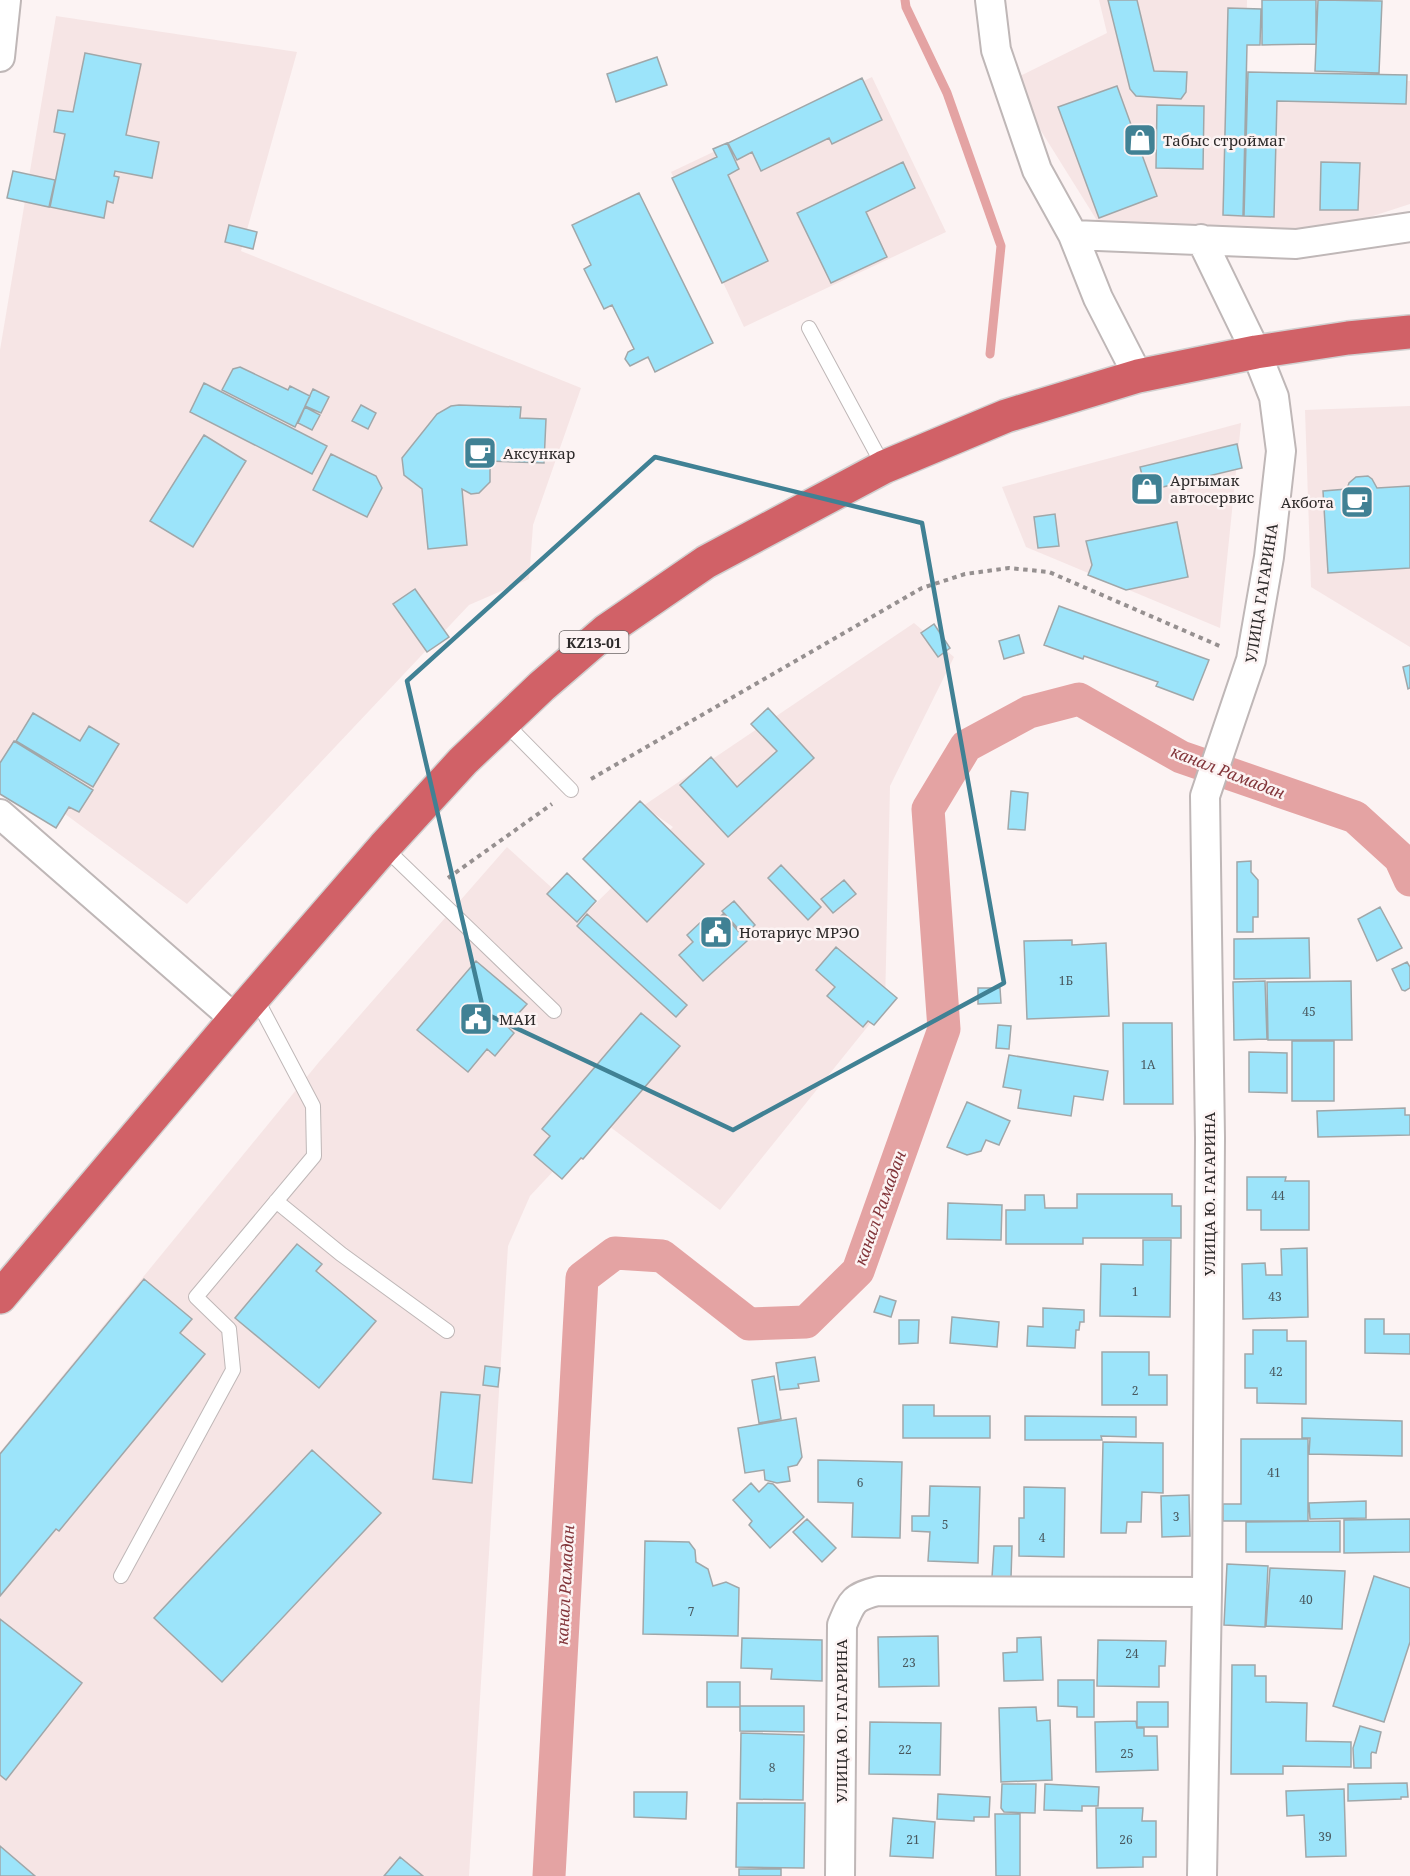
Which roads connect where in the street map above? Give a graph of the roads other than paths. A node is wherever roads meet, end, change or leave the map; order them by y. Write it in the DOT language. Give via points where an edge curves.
graph roads {
  1 [pos="6,0"];
  2 [pos="990,0"];
  3 [pos="0,57"];
  4 [pos="1410,228"];
  5 [pos="1073,235"];
  6 [pos="1201,239"];
  7 [pos="808,328"];
  8 [pos="1410,332"];
  9 [pos="1256,352"];
  10 [pos="1138,376"];
  11 [pos="884,467"];
  12 [pos="504,722"];
  13 [pos="572,790"];
  14 [pos="1205,796"];
  15 [pos="0,814"];
  16 [pos="384,847"];
  17 [pos="245,1008"];
  18 [pos="554,1011"];
  19 [pos="276,1201"];
  20 [pos="0,1298"];
  21 [pos="447,1331"];
  22 [pos="121,1576"];
  23 [pos="1206,1592"];
  24 [pos="840,1876"];
  25 [pos="1202,1876"];
  1 -- 3 [label="street"];
  2 -- 5 [label="street" via="996,50 1037,170"];
  4 -- 6 [label="street" via="1296,244"];
  5 -- 6 [label="street"];
  5 -- 10 [label="street" via="1098,298"];
  6 -- 9 [label="street, УЛИЦА ГАГАРИНА"];
  7 -- 11 [label="lane"];
  8 -- 9 [label="highway, KZ13-01"];
  9 -- 10 [label="highway, KZ13-01"];
  9 -- 14 [label="street, УЛИЦА ГАГАРИНА" via="1275,398 1281,451 1269,557 1251,660"];
  10 -- 11 [label="highway, KZ13-01" via="1006,416"];
  11 -- 12 [label="highway, KZ13-01" via="706,562 607,630"];
  12 -- 13 [label="lane"];
  12 -- 16 [label="highway, KZ13-01"];
  14 -- 23 [label="street, УЛИЦА Ю. ГАГАРИНА" via="1210,1138"];
  15 -- 17 [label="street"];
  16 -- 17 [label="highway, KZ13-01"];
  16 -- 18 [label="lane"];
  17 -- 19 [label="lane" via="313,1106 314,1156"];
  17 -- 20 [label="highway, KZ13-01"];
  19 -- 21 [label="lane"];
  19 -- 22 [label="lane" via="196,1297 229,1329 233,1370"];
  23 -- 24 [label="street, УЛИЦА Ю. ГАГАРИНА" via="878,1591 860,1596 849,1607 842,1625"];
  23 -- 25 [label="street, УЛИЦА Ю. ГАГАРИНА"];
}
